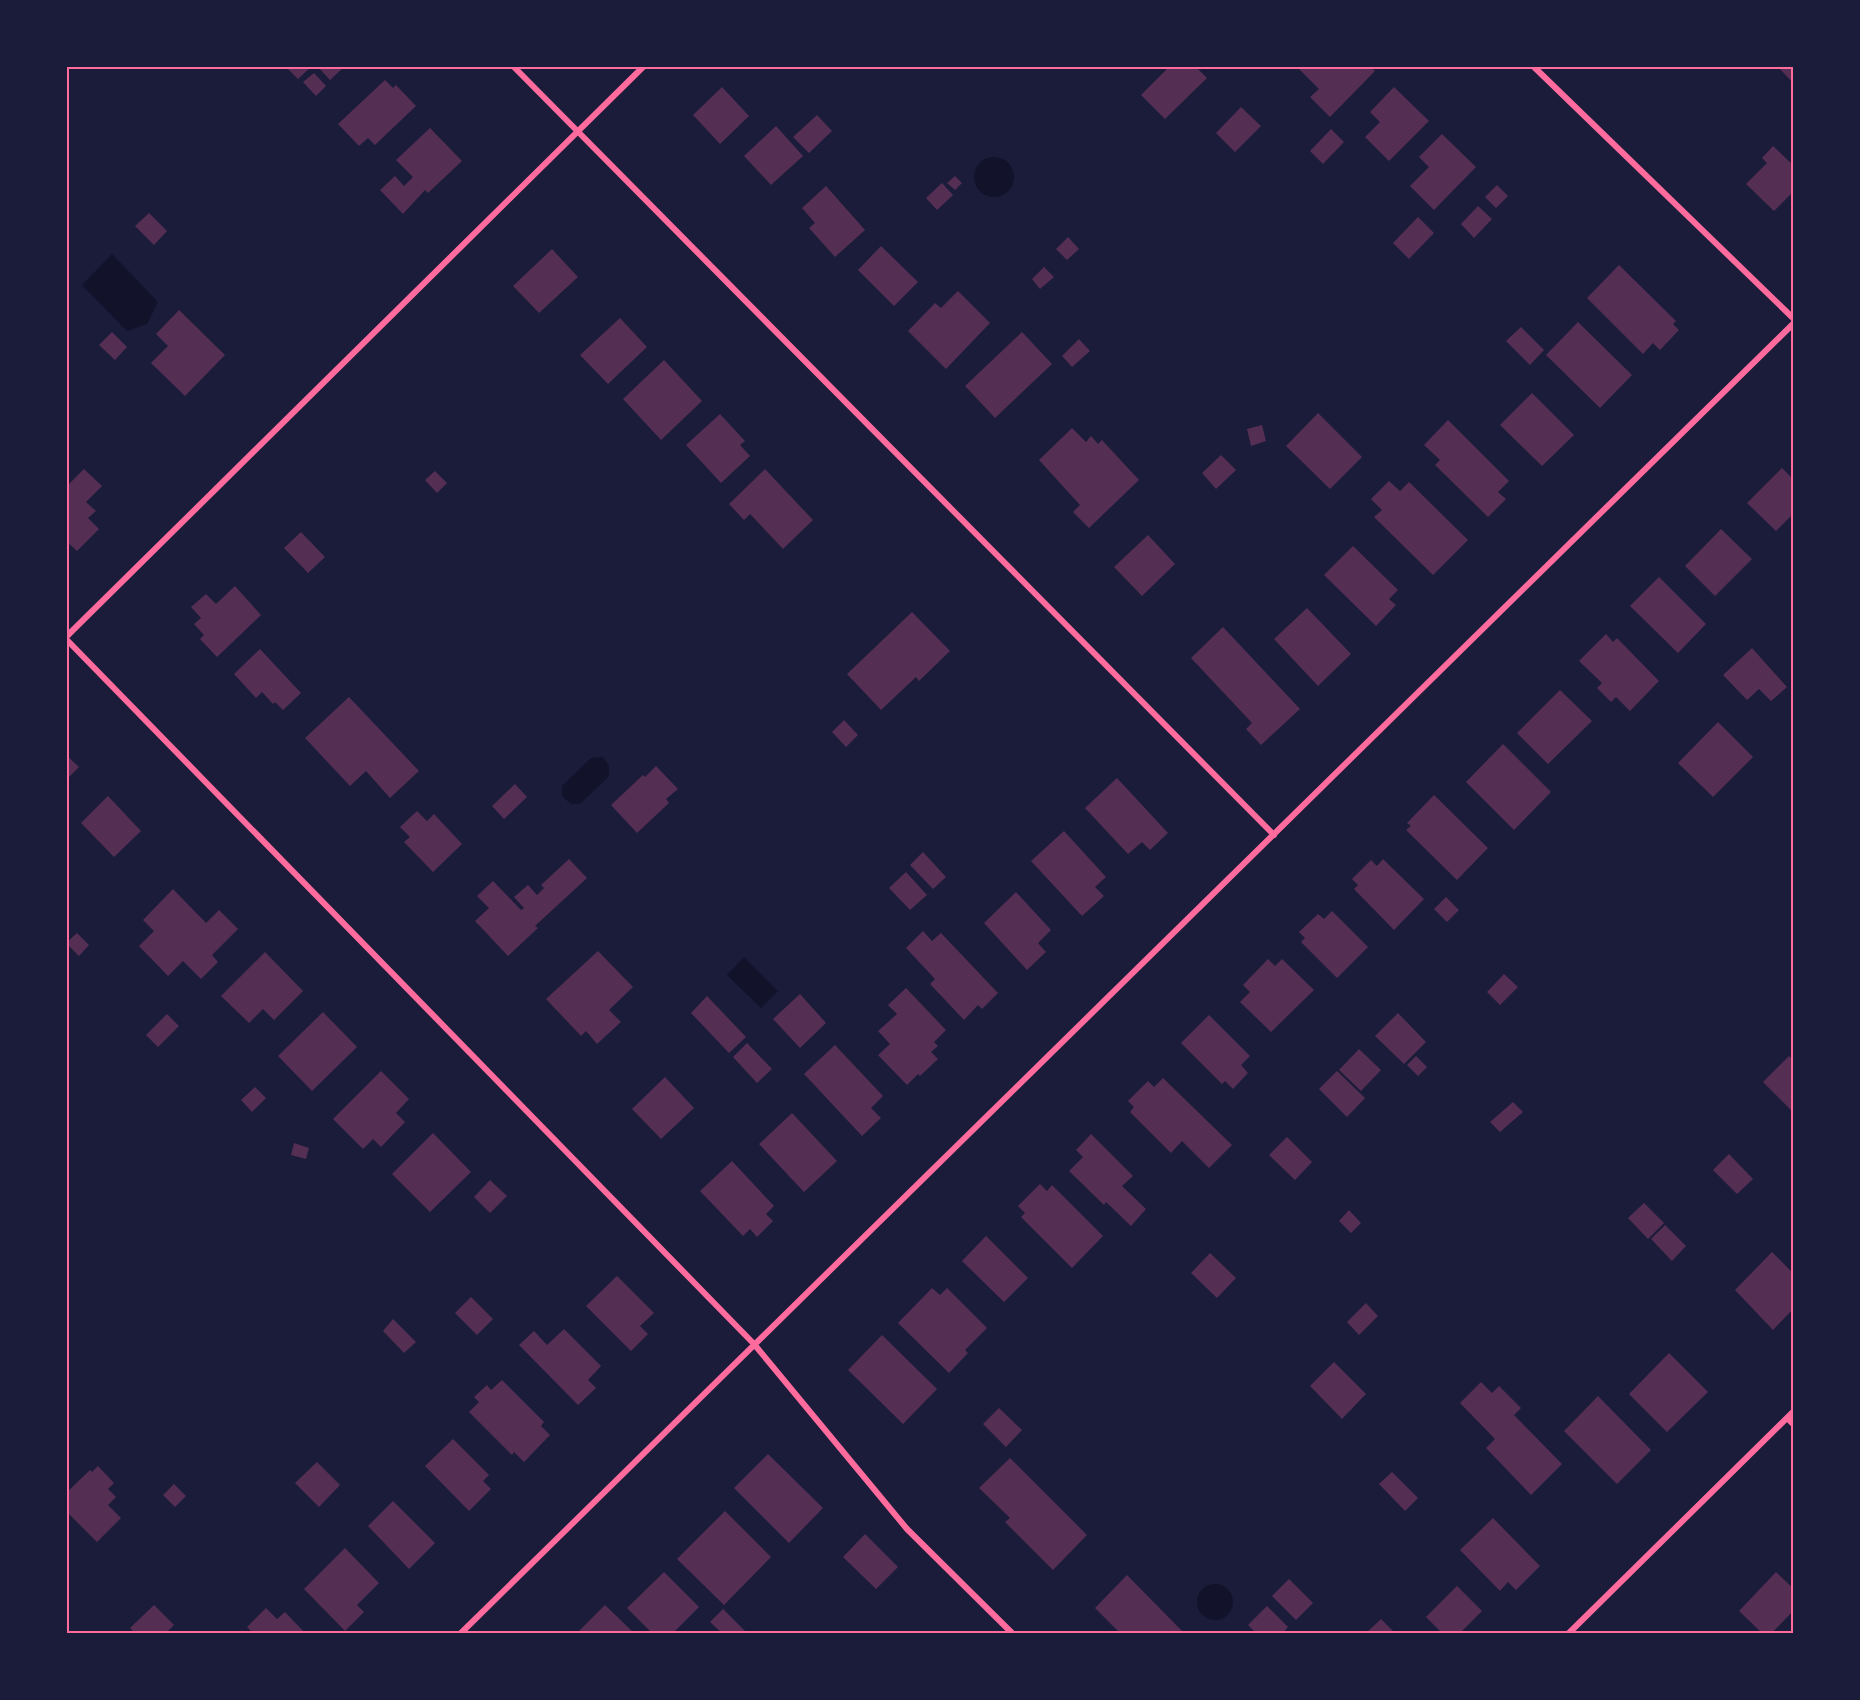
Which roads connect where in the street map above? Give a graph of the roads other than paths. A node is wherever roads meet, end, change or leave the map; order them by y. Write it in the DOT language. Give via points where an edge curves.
graph roads {
  1 [pos="513,66"];
  2 [pos="644,66"];
  3 [pos="1533,66"];
  4 [pos="579,131"];
  5 [pos="1794,321"];
  6 [pos="66,638"];
  7 [pos="1274,835"];
  8 [pos="754,1344"];
  9 [pos="1794,1411"];
  10 [pos="1787,1418"];
  11 [pos="1794,1425"];
  12 [pos="460,1634"];
  13 [pos="1012,1634"];
  14 [pos="1568,1634"];
  1 -- 4 [label="street"];
  2 -- 4 [label="street"];
  3 -- 5 [label="street"];
  4 -- 6 [label="street"];
  4 -- 7 [label="street"];
  5 -- 7 [label="street"];
  6 -- 8 [label="street"];
  7 -- 8 [label="street"];
  8 -- 12 [label="street"];
  8 -- 13 [label="street" via="907,1529"];
  9 -- 10 [label="street"];
  10 -- 11 [label="street"];
  10 -- 14 [label="street"];
}
